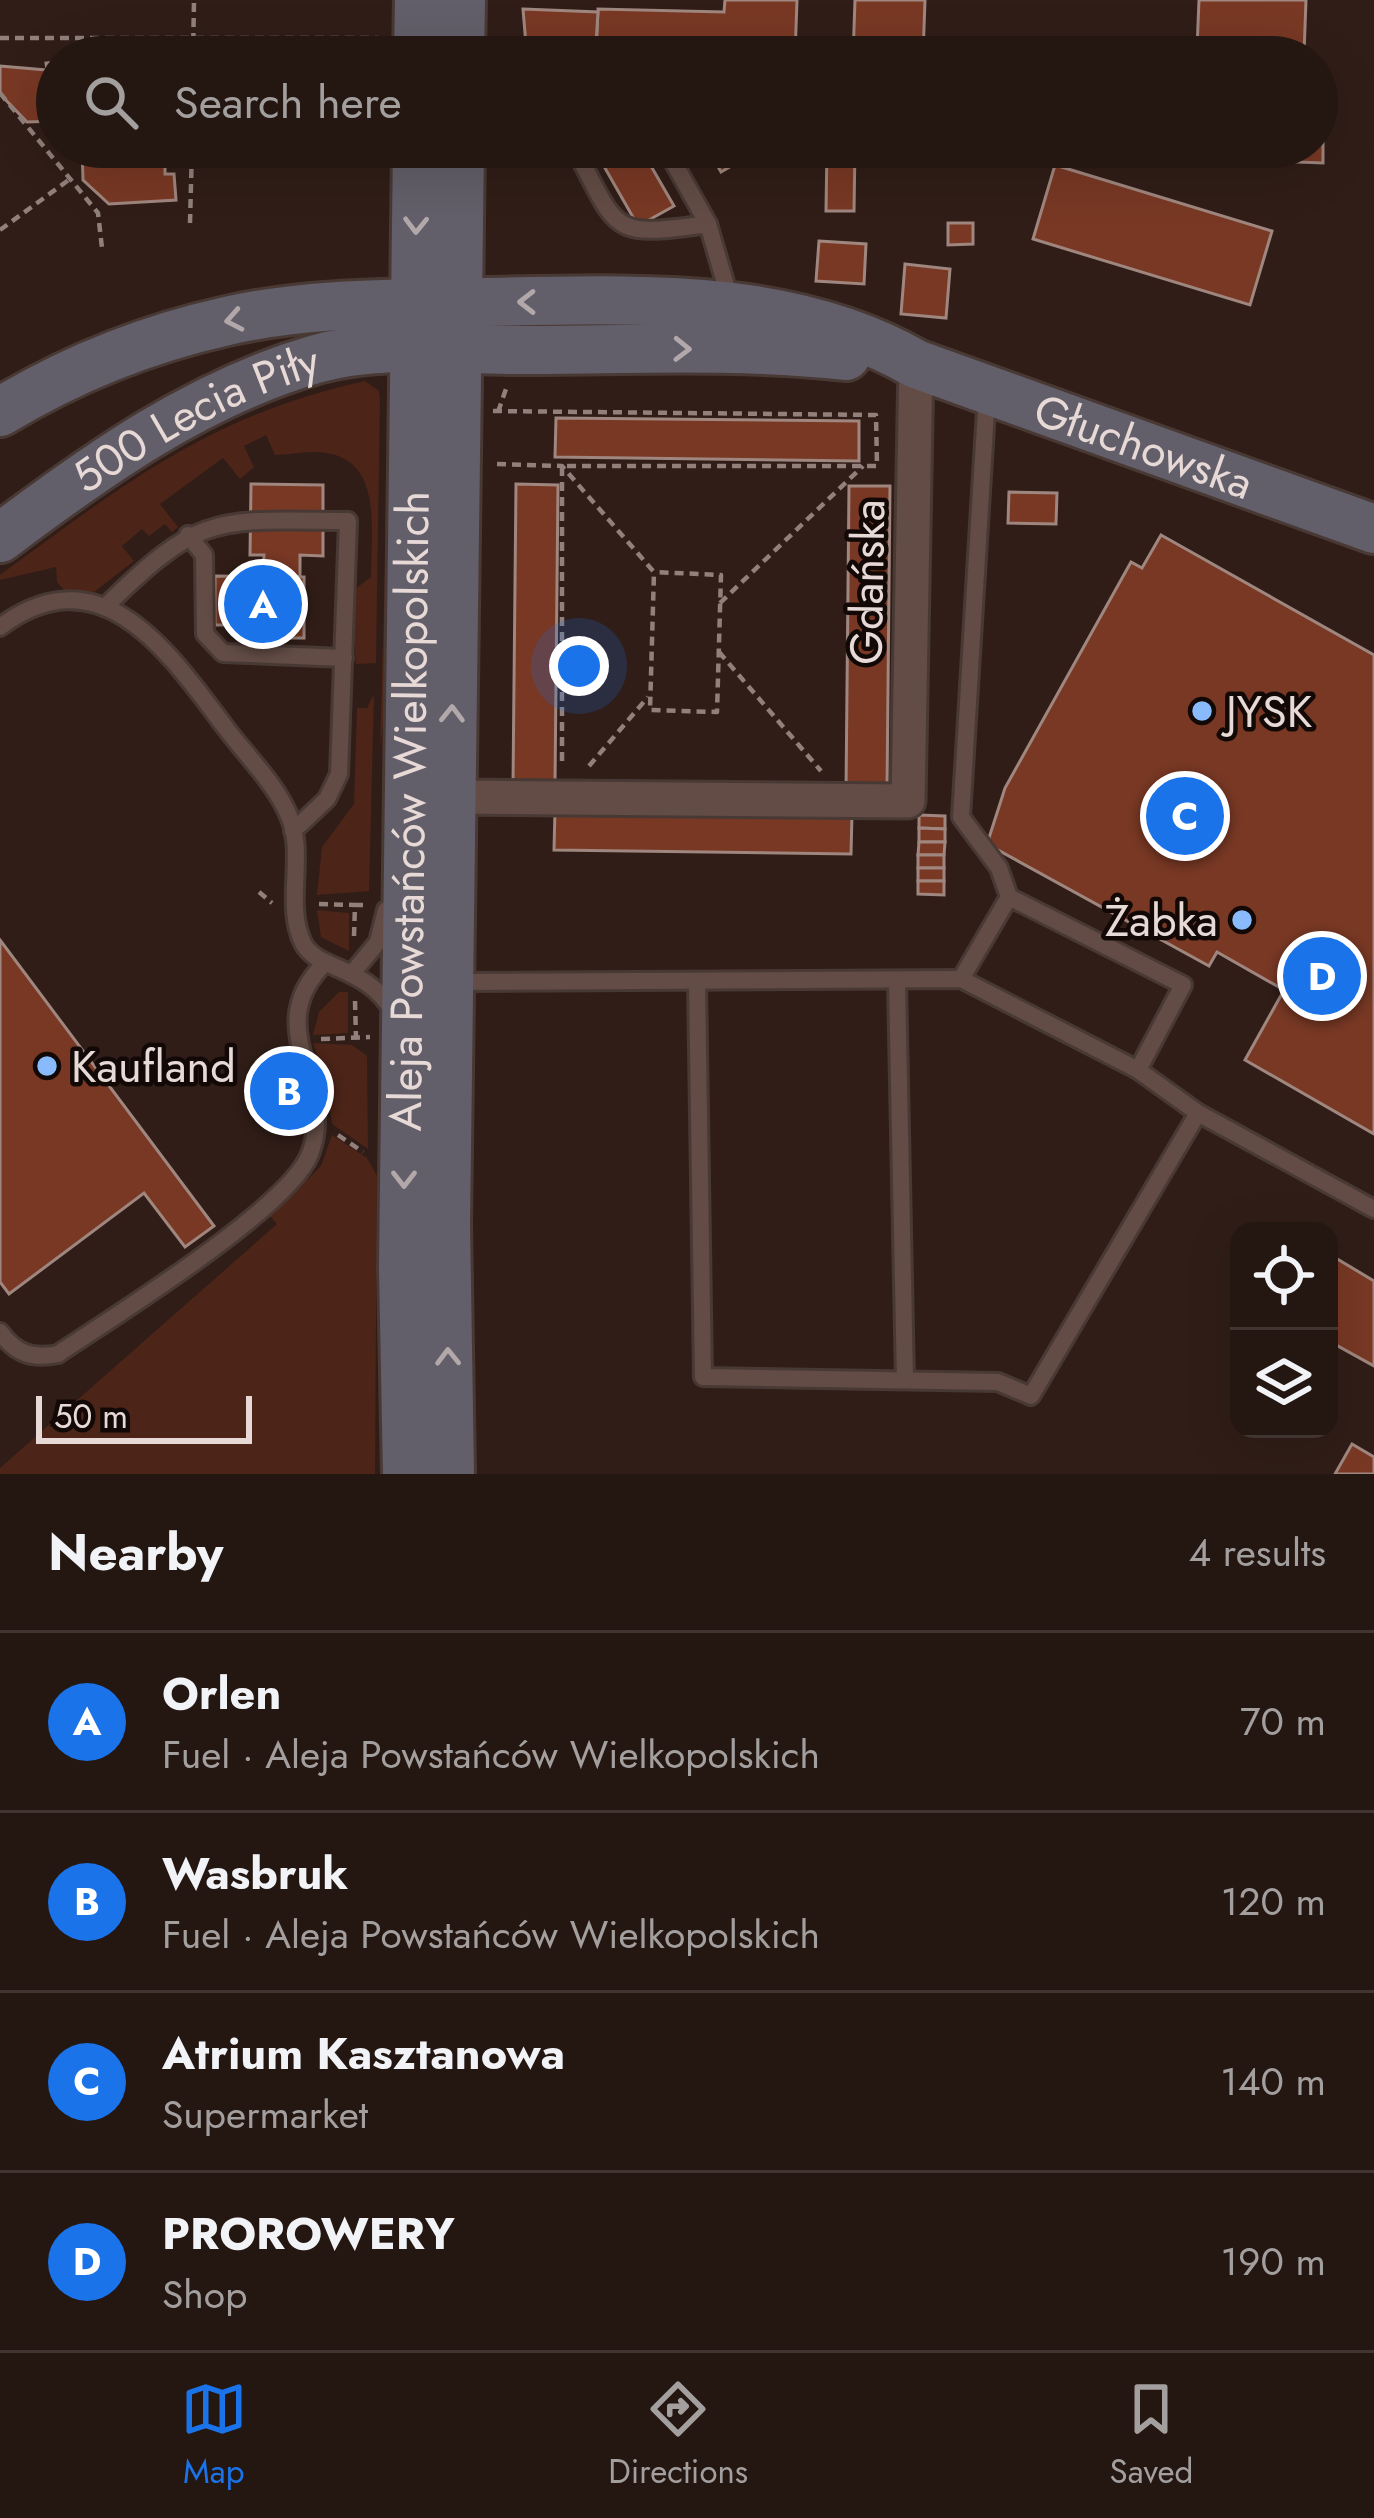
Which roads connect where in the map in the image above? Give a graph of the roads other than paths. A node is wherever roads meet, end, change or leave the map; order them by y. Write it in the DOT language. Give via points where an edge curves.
graph roads {
  1 [pos="419,0"];
  2 [pos="461,0"];
  3 [pos="406,36"];
  4 [pos="460,36"];
  5 [pos="449,168"];
  6 [pos="585,168"];
  7 [pos="677,168"];
  8 [pos="708,224"];
  9 [pos="733,307"];
  10 [pos="436,326"];
  11 [pos="758,350"];
  12 [pos="916,364"];
  13 [pos="987,388"];
  14 [pos="0,412"];
  15 [pos="1374,529"];
  16 [pos="188,535"];
  17 [pos="0,538"];
  18 [pos="105,607"];
  19 [pos="0,627"];
  20 [pos="344,658"];
  21 [pos="451,797"];
  22 [pos="293,831"];
  23 [pos="408,852"];
  24 [pos="1009,897"];
  25 [pos="325,963"];
  26 [pos="354,970"];
  27 [pos="961,980"];
  28 [pos="697,982"];
  29 [pos="896,982"];
  30 [pos="449,983"];
  31 [pos="405,1040"];
  32 [pos="1138,1070"];
  33 [pos="1198,1113"];
  34 [pos="1374,1209"];
  35 [pos="0,1332"];
  36 [pos="905,1380"];
  37 [pos="407,1474"];
  38 [pos="450,1474"];
  1 -- 3 [label="main road"];
  2 -- 4 [label="main road"];
  5 -- 10 [label="main road, Aleja Powstańców Wielkopolskich"];
  6 -- 8 [label="lane" via="628,229"];
  7 -- 8 [label="lane"];
  8 -- 9 [label="lane"];
  9 -- 10 [label="main road, Głuchowska, one-way"];
  9 -- 11 [label="lane"];
  9 -- 12 [label="main road, Głuchowska" via="836,328"];
  10 -- 11 [label="main road, Głuchowska, one-way"];
  10 -- 14 [label="main road, 500 Lecia Piły, one-way" via="288,310 176,333 99,360"];
  10 -- 17 [label="main road, 500 Lecia Piły" via="244,385 148,434"];
  21 -- 10 [label="main road, Aleja Powstańców Wielkopolskich, one-way" via="472,411"];
  10 -- 23 [label="main road, Aleja Powstańców Wielkopolskich"];
  11 -- 12 [label="main road, Głuchowska"];
  12 -- 13 [label="main road, Głuchowska"];
  12 -- 21 [label="street, Gdańska" via="908,801"];
  13 -- 15 [label="main road, Głuchowska"];
  13 -- 24 [label="lane" via="961,817 999,868"];
  16 -- 18 [label="lane"];
  16 -- 20 [label="lane" via="204,555 205,634 223,653"];
  16 -- 20 [label="lane" via="227,520 348,521"];
  18 -- 19 [label="lane" via="46,605"];
  18 -- 22 [label="lane" via="163,646 285,808"];
  20 -- 22 [label="lane" via="338,781"];
  21 -- 30 [label="main road, Aleja Powstańców Wielkopolskich"];
  22 -- 25 [label="lane" via="299,932"];
  23 -- 26 [label="lane" via="387,887 386,927"];
  23 -- 31 [label="main road, Aleja Powstańców Wielkopolskich"];
  24 -- 27 [label="lane"];
  24 -- 32 [label="lane" via="1184,986"];
  25 -- 26 [label="lane"];
  25 -- 35 [label="lane" via="305,986 296,1018 317,1121 298,1175 58,1354 29,1356"];
  26 -- 31 [label="lane" via="392,1008"];
  27 -- 29 [label="lane"];
  27 -- 32 [label="lane"];
  28 -- 29 [label="lane"];
  28 -- 30 [label="lane"];
  28 -- 36 [label="lane" via="703,1377"];
  29 -- 36 [label="lane"];
  38 -- 30 [label="main road, Aleja Powstańców Wielkopolskich, one-way"];
  31 -- 37 [label="main road, Aleja Powstańców Wielkopolskich, one-way"];
  32 -- 33 [label="lane"];
  33 -- 34 [label="lane"];
  33 -- 36 [label="lane" via="1030,1396 998,1382"];
}
